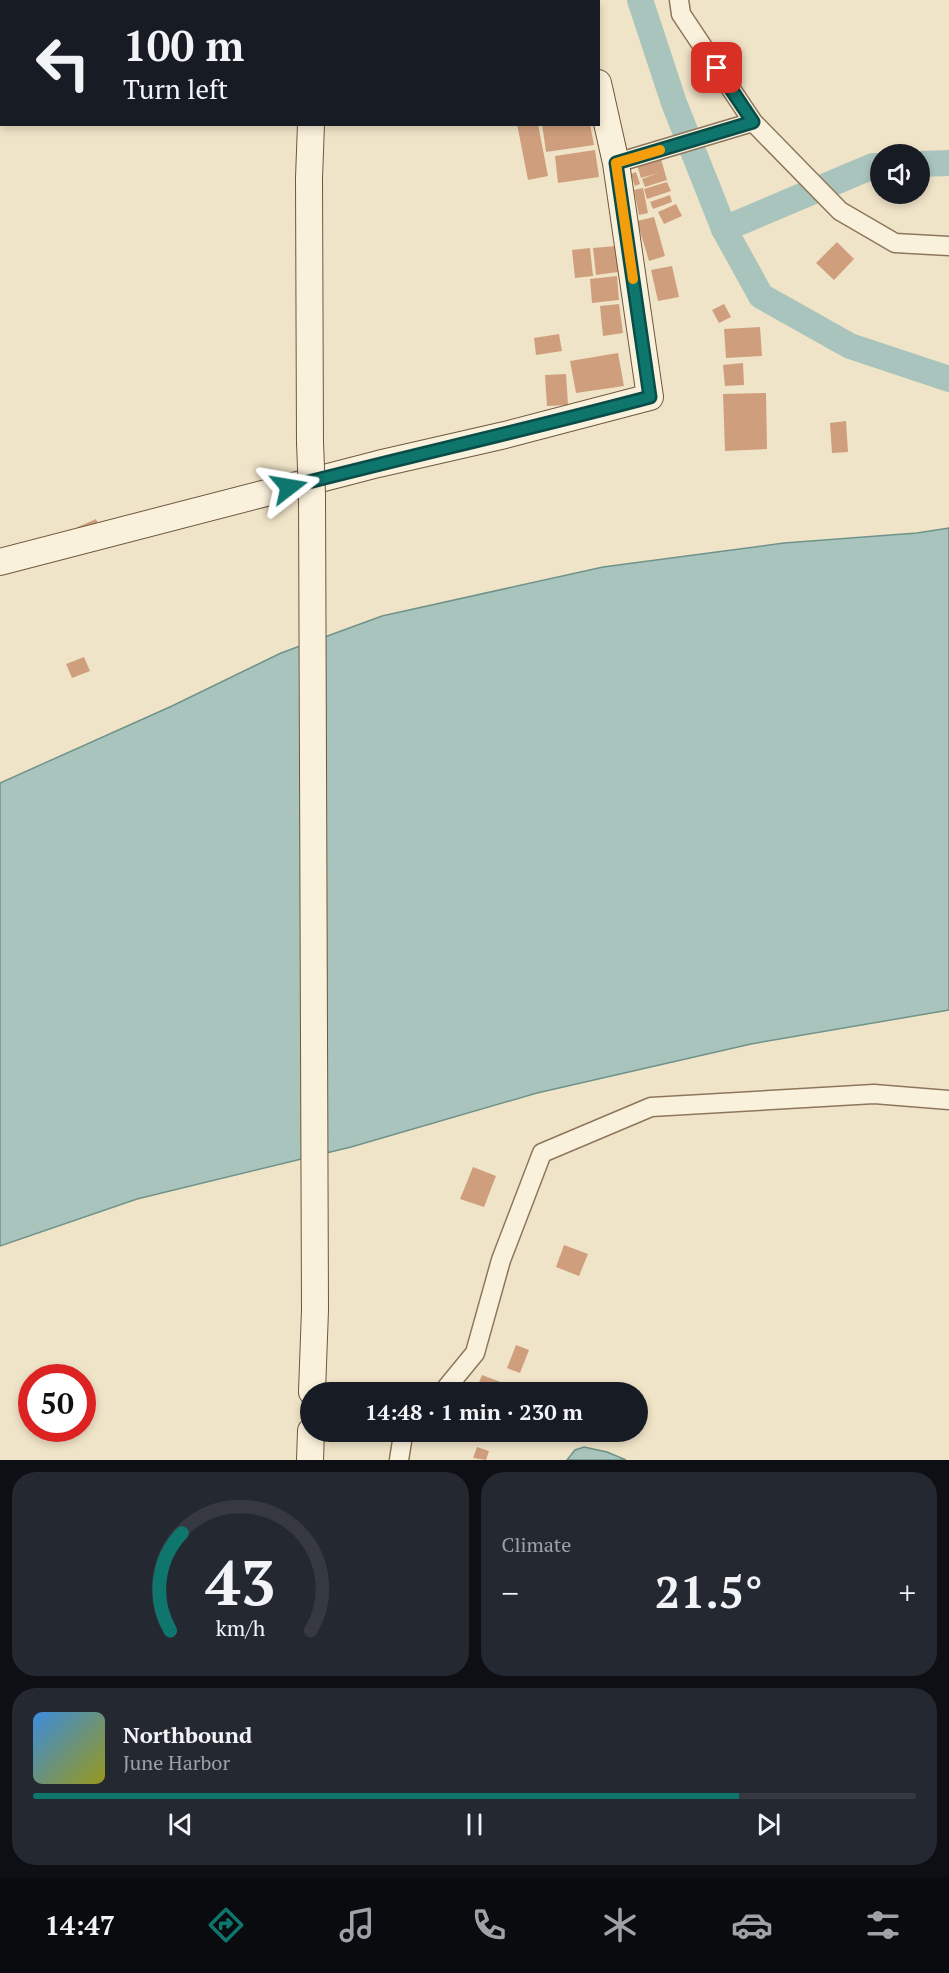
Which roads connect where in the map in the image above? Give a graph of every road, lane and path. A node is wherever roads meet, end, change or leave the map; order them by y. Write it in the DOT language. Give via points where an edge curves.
graph roads {
  1 [pos="679,0"];
  2 [pos="600,91"];
  3 [pos="753,122"];
  4 [pos="311,126"];
  5 [pos="616,163"];
  6 [pos="949,246"];
  7 [pos="0,562"];
  8 [pos="949,1100"];
  9 [pos="312,1382"];
  10 [pos="450,1382"];
  11 [pos="311,1442"];
  12 [pos="403,1442"];
  13 [pos="310,1460"];
  14 [pos="399,1460"];
  1 -- 3 [label="street" via="681,15"];
  2 -- 5 [label="main road"];
  3 -- 5 [label="street"];
  3 -- 6 [label="street" via="840,211 895,243"];
  4 -- 9 [label="main road, bridge"];
  5 -- 7 [label="main road" via="650,397"];
  8 -- 10 [label="street" via="874,1094 651,1107 542,1153 501,1260 475,1353"];
  11 -- 13 [label="main road"];
  12 -- 14 [label="street"];
}
